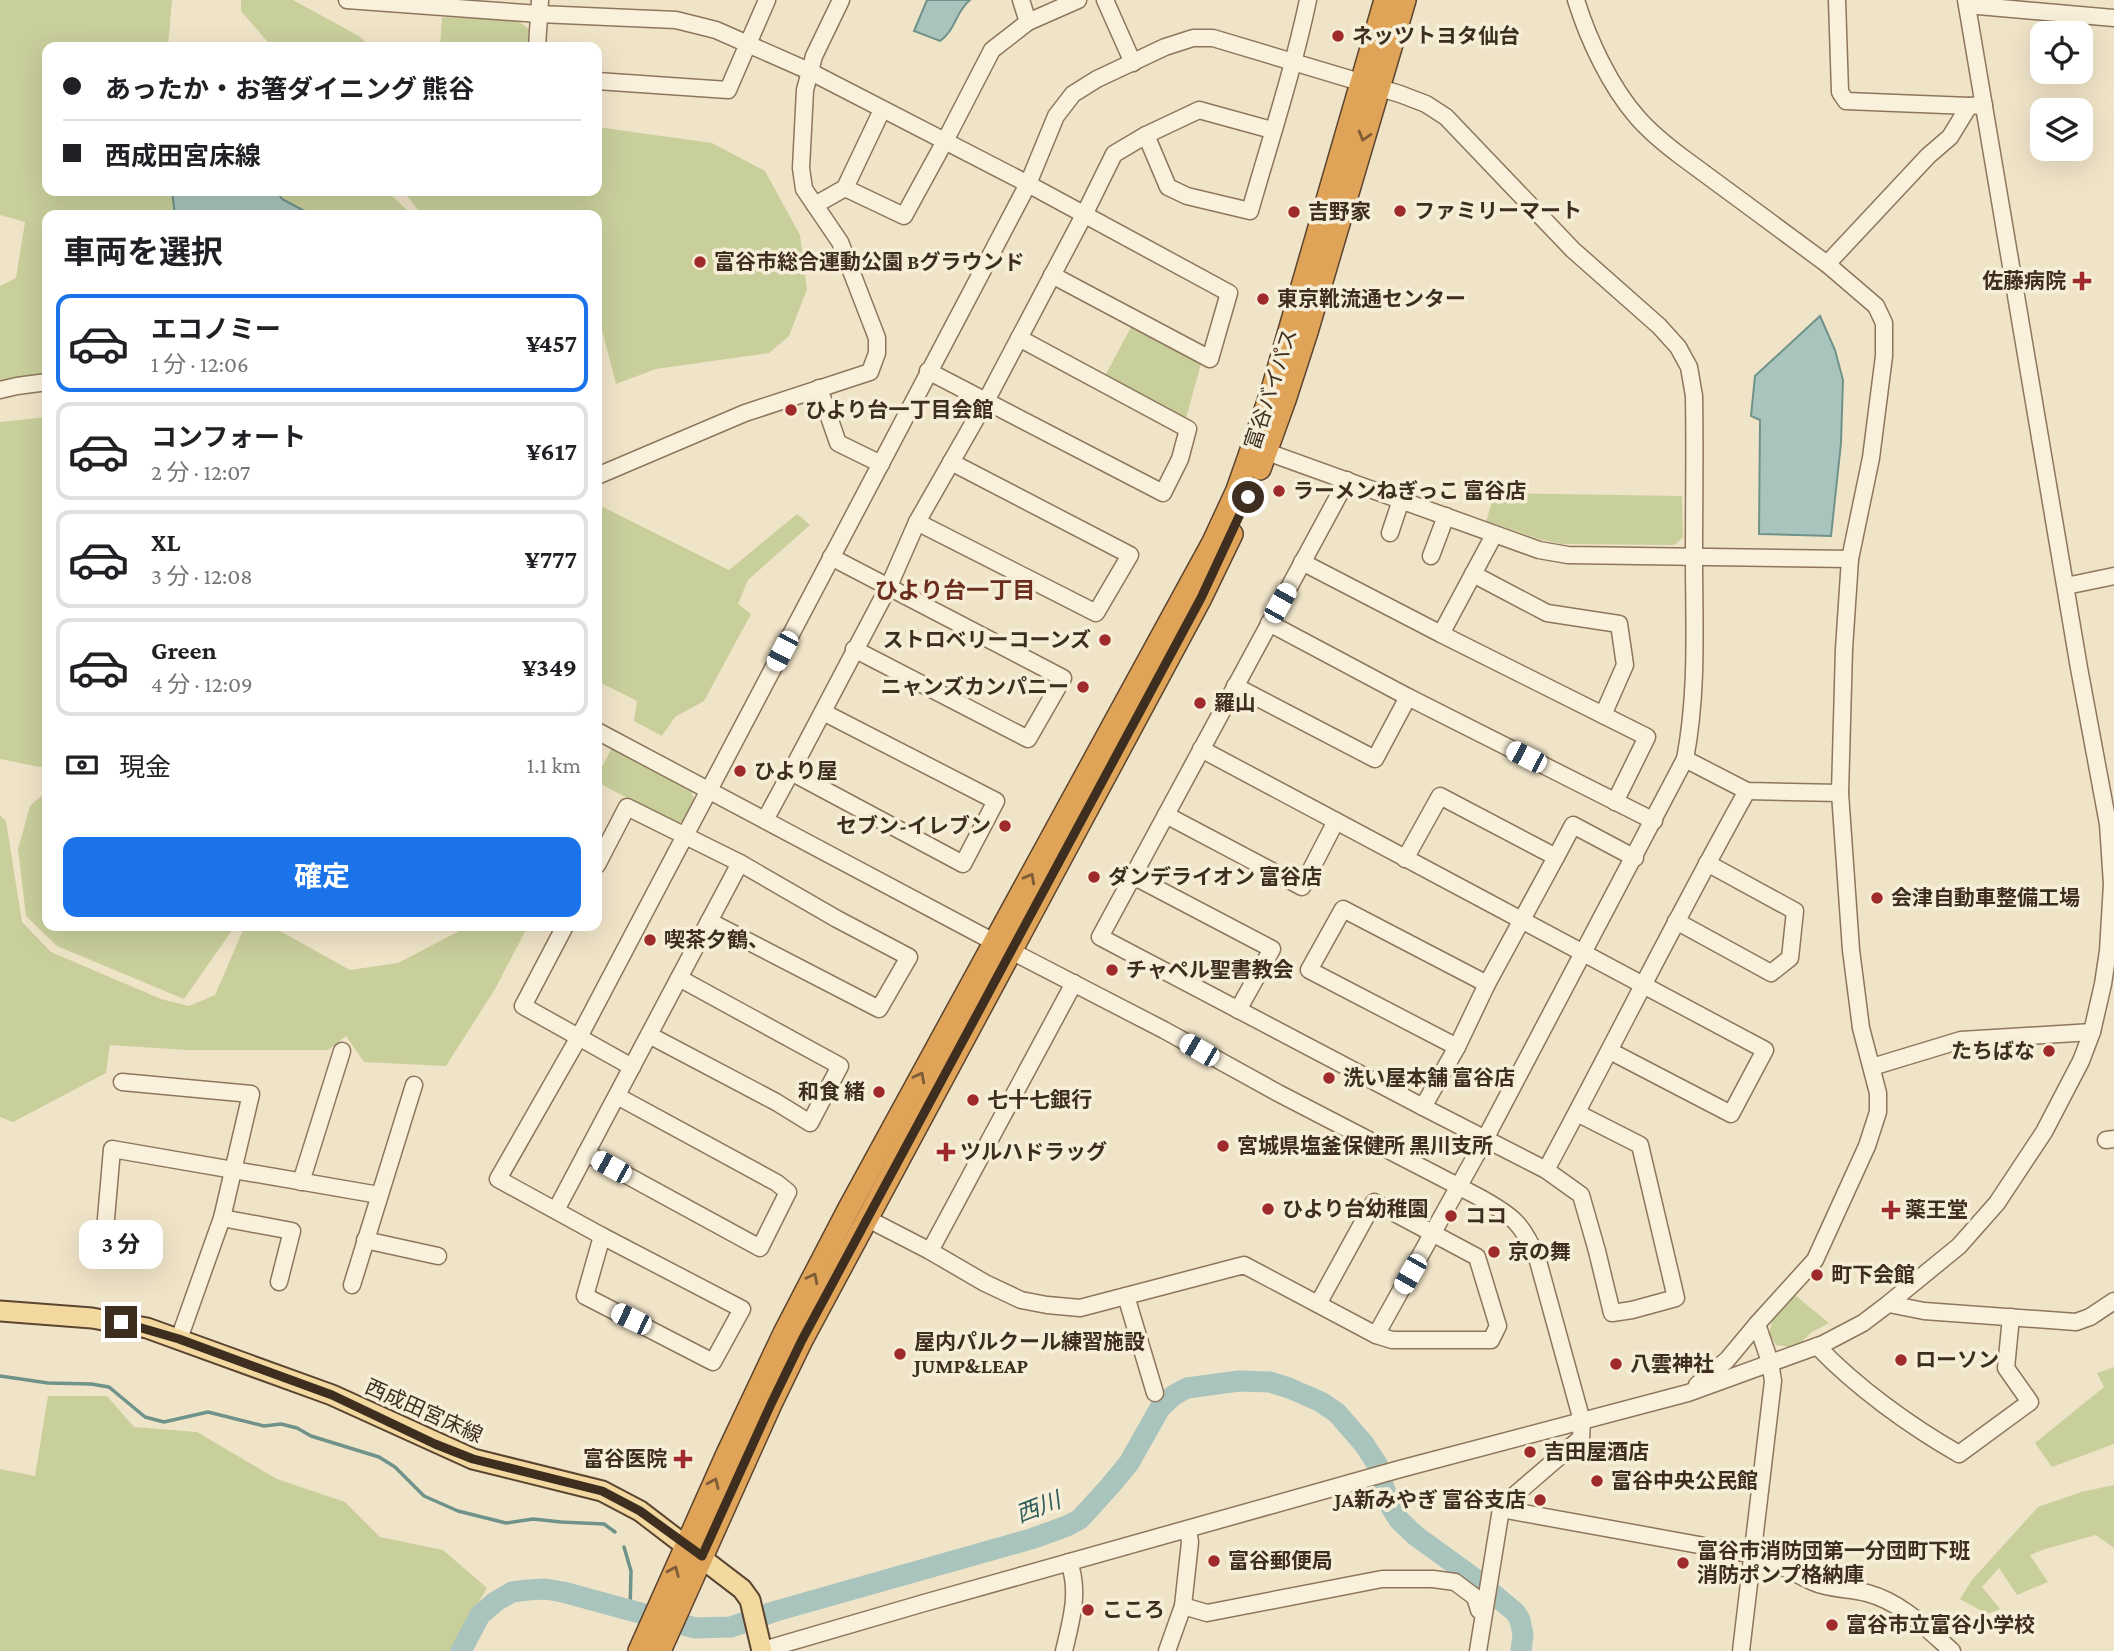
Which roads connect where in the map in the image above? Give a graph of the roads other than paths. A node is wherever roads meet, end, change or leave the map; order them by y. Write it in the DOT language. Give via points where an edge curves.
graph roads {
  1 [pos="347,0"];
  2 [pos="767,0"];
  3 [pos="841,0"];
  4 [pos="1021,0"];
  5 [pos="1079,0"];
  6 [pos="1105,0"];
  7 [pos="1308,0"];
  8 [pos="1385,0"];
  9 [pos="1405,0"];
  10 [pos="1576,0"];
  11 [pos="1837,0"];
  12 [pos="1967,2"];
  13 [pos="540,7"];
  14 [pos="2114,18"];
  15 [pos="1028,22"];
  16 [pos="537,42"];
  17 [pos="748,45"];
  18 [pos="1294,62"];
  19 [pos="1133,63"];
  20 [pos="809,71"];
  21 [pos="602,81"];
  22 [pos="1370,85"];
  23 [pos="1976,105"];
  24 [pos="882,110"];
  25 [pos="1272,130"];
  26 [pos="1146,135"];
  27 [pos="945,141"];
  28 [pos="1027,184"];
  29 [pos="845,188"];
  30 [pos="815,205"];
  31 [pos="1084,215"];
  32 [pos="1827,264"];
  33 [pos="1052,275"];
  34 [pos="1019,338"];
  35 [pos="928,371"];
  36 [pos="42,383"];
  37 [pos="819,388"];
  38 [pos="0,390"];
  39 [pos="986,401"];
  40 [pos="1267,452"];
  41 [pos="951,462"];
  42 [pos="881,464"];
  43 [pos="602,474"];
  44 [pos="1347,480"];
  45 [pos="1401,500"];
  46 [pos="1446,516"];
  47 [pos="917,522"];
  48 [pos="1390,533"];
  49 [pos="1494,535"];
  50 [pos="831,556"];
  51 [pos="1431,556"];
  52 [pos="1694,558"];
  53 [pos="1850,559"];
  54 [pos="1302,562"];
  55 [pos="1473,574"];
  56 [pos="2114,576"];
  57 [pos="889,586"];
  58 [pos="2066,586"];
  59 [pos="1269,623"];
  60 [pos="1441,634"];
  61 [pos="854,649"];
  62 [pos="1235,686"];
  63 [pos="1408,697"];
  64 [pos="823,712"];
  65 [pos="1603,715"];
  66 [pos="602,735"];
  67 [pos="1200,749"];
  68 [pos="1685,760"];
  69 [pos="791,772"];
  70 [pos="1747,791"];
  71 [pos="708,792"];
  72 [pos="1840,793"];
  73 [pos="1615,802"];
  74 [pos="1166,815"];
  75 [pos="765,820"];
  76 [pos="1336,821"];
  77 [pos="1654,821"];
  78 [pos="683,836"];
  79 [pos="2112,841"];
  80 [pos="602,855"];
  81 [pos="1556,857"];
  82 [pos="1635,858"];
  83 [pos="1405,859"];
  84 [pos="740,863"];
  85 [pos="1707,863"];
  86 [pos="1133,876"];
  87 [pos="1523,920"];
  88 [pos="709,921"];
  89 [pos="1676,922"];
  90 [pos="562,931"];
  91 [pos="1003,947"];
  92 [pos="1585,952"];
  93 [pos="679,978"];
  94 [pos="2109,978"];
  95 [pos="1074,983"];
  96 [pos="1487,984"];
  97 [pos="1644,985"];
  98 [pos="1238,1010"];
  99 [pos="2092,1032"];
  100 [pos="649,1035"];
  101 [pos="579,1037"];
  102 [pos="1457,1047"];
  103 [pos="342,1051"];
  104 [pos="1610,1051"];
  105 [pos="632,1067"];
  106 [pos="1872,1067"];
  107 [pos="122,1082"];
  108 [pos="414,1085"];
  109 [pos="617,1096"];
  110 [pos="1423,1107"];
  111 [pos="1577,1113"];
  112 [pos="1485,1139"];
  113 [pos="586,1153"];
  114 [pos="233,1170"];
  115 [pos="1546,1170"];
  116 [pos="301,1182"];
  117 [pos="1459,1187"];
  118 [pos="379,1195"];
  119 [pos="556,1210"];
  120 [pos="222,1218"];
  121 [pos="866,1218"];
  122 [pos="1433,1233"];
  123 [pos="602,1236"];
  124 [pos="365,1240"];
  125 [pos="103,1242"];
  126 [pos="930,1251"];
  127 [pos="438,1256"];
  128 [pos="279,1282"];
  129 [pos="352,1285"];
  130 [pos="1126,1296"];
  131 [pos="2114,1301"];
  132 [pos="1318,1304"];
  133 [pos="1889,1304"];
  134 [pos="0,1311"];
  135 [pos="2011,1317"];
  136 [pos="1757,1324"];
  137 [pos="1376,1335"];
  138 [pos="179,1339"];
  139 [pos="1817,1346"];
  140 [pos="1770,1362"];
  141 [pos="1155,1393"];
  142 [pos="1688,1393"];
  143 [pos="1582,1421"];
  144 [pos="1501,1509"];
  145 [pos="1188,1530"];
  146 [pos="694,1551"];
  147 [pos="1754,1555"];
  148 [pos="1069,1562"];
  149 [pos="1183,1606"];
  150 [pos="1484,1606"];
  151 [pos="659,1638"];
  152 [pos="762,1647"];
  153 [pos="639,1651"];
  154 [pos="1064,1651"];
  155 [pos="1167,1651"];
  156 [pos="1478,1651"];
  157 [pos="1741,1651"];
  158 [pos="1952,1651"];
  1 -- 13 [label="street"];
  2 -- 17 [label="street"];
  3 -- 20 [label="street"];
  4 -- 15 [label="street"];
  5 -- 15 [label="street"];
  6 -- 19 [label="street"];
  7 -- 18 [label="street"];
  8 -- 22 [label="highway, 富谷バイパス"];
  9 -- 22 [label="highway, 富谷バイパス"];
  10 -- 32 [label="street" via="1607,73 1637,117 1682,157"];
  11 -- 23 [label="street" via="1840,92 1846,101"];
  12 -- 14 [label="street"];
  12 -- 23 [label="street"];
  13 -- 16 [label="street"];
  13 -- 17 [label="street" via="676,20 716,30"];
  15 -- 27 [label="street" via="992,50"];
  17 -- 20 [label="street"];
  17 -- 21 [label="street" via="728,90"];
  18 -- 19 [label="street" via="1213,38 1193,38"];
  18 -- 22 [label="street"];
  18 -- 25 [label="street"];
  19 -- 28 [label="street" via="1073,94 1056,116"];
  20 -- 24 [label="street"];
  20 -- 30 [label="street" via="802,168 804,189"];
  22 -- 40 [label="highway, 富谷バイパス, one-way" via="1307,332"];
  22 -- 52 [label="street" via="1426,104 1446,117 1573,250 1678,347 1689,367 1694,396"];
  91 -- 22 [label="highway, 富谷バイパス, one-way" via="1237,490"];
  23 -- 32 [label="street"];
  23 -- 58 [label="street"];
  24 -- 27 [label="street"];
  24 -- 29 [label="street"];
  25 -- 26 [label="street" via="1199,110"];
  25 -- 26 [label="street" via="1250,211 1168,187"];
  26 -- 31 [label="street" via="1114,154"];
  27 -- 28 [label="street"];
  27 -- 29 [label="street" via="904,216"];
  28 -- 31 [label="street"];
  28 -- 35 [label="street"];
  29 -- 30 [label="street"];
  30 -- 37 [label="street" via="840,242 877,338 870,372"];
  31 -- 33 [label="street"];
  31 -- 33 [label="street" via="1229,293 1210,359"];
  32 -- 53 [label="street" via="1876,306 1884,323 1871,458"];
  33 -- 34 [label="street"];
  34 -- 39 [label="street"];
  34 -- 39 [label="street" via="1188,429 1163,493"];
  35 -- 39 [label="street"];
  35 -- 42 [label="street"];
  36 -- 38 [label="street"];
  37 -- 42 [label="street" via="838,443"];
  37 -- 43 [label="street" via="745,413"];
  39 -- 41 [label="street"];
  40 -- 44 [label="street"];
  40 -- 91 [label="highway, 富谷バイパス" via="1201,598"];
  41 -- 47 [label="street"];
  41 -- 47 [label="street" via="1130,555 1096,613"];
  42 -- 50 [label="street"];
  44 -- 45 [label="street"];
  44 -- 54 [label="street"];
  45 -- 46 [label="street"];
  45 -- 48 [label="street"];
  46 -- 49 [label="street"];
  46 -- 51 [label="street"];
  47 -- 57 [label="street"];
  49 -- 52 [label="street" via="1568,555"];
  49 -- 55 [label="street"];
  50 -- 57 [label="street"];
  50 -- 71 [label="street"];
  52 -- 53 [label="street"];
  52 -- 68 [label="street" via="1694,692"];
  53 -- 72 [label="street"];
  54 -- 59 [label="street"];
  54 -- 60 [label="street"];
  55 -- 60 [label="street"];
  55 -- 65 [label="street" via="1547,613 1619,624 1625,666"];
  56 -- 58 [label="street"];
  57 -- 61 [label="street"];
  57 -- 61 [label="street" via="1063,678 1028,739"];
  58 -- 79 [label="street"];
  59 -- 62 [label="street"];
  59 -- 63 [label="street"];
  60 -- 65 [label="street"];
  61 -- 64 [label="street"];
  62 -- 63 [label="street" via="1376,759"];
  62 -- 67 [label="street"];
  63 -- 73 [label="street"];
  64 -- 69 [label="street"];
  64 -- 69 [label="street" via="996,801 991,811 963,863"];
  65 -- 73 [label="street" via="1647,737"];
  66 -- 71 [label="street"];
  67 -- 74 [label="street"];
  67 -- 76 [label="street"];
  68 -- 70 [label="street"];
  68 -- 77 [label="street"];
  69 -- 75 [label="street"];
  70 -- 72 [label="street"];
  70 -- 85 [label="street"];
  71 -- 75 [label="street"];
  71 -- 78 [label="street"];
  72 -- 106 [label="street" via="1850,950 1861,1028"];
  73 -- 77 [label="street"];
  74 -- 76 [label="street" via="1302,887"];
  74 -- 86 [label="street"];
  75 -- 91 [label="street"];
  76 -- 83 [label="street"];
  77 -- 82 [label="street"];
  78 -- 80 [label="street" via="627,807"];
  78 -- 84 [label="street"];
  78 -- 101 [label="street"];
  79 -- 94 [label="street"];
  81 -- 82 [label="street" via="1573,825"];
  81 -- 83 [label="street" via="1440,796"];
  81 -- 87 [label="street"];
  82 -- 92 [label="street"];
  83 -- 87 [label="street"];
  84 -- 88 [label="street"];
  84 -- 88 [label="street" via="909,957 879,1009"];
  85 -- 89 [label="street"];
  85 -- 89 [label="street" via="1795,911 1790,958 1772,973"];
  86 -- 98 [label="street" via="1100,937"];
  86 -- 98 [label="street" via="1272,949"];
  87 -- 92 [label="street"];
  87 -- 96 [label="street"];
  88 -- 93 [label="street"];
  89 -- 97 [label="street"];
  90 -- 101 [label="street" via="523,1006"];
  91 -- 95 [label="street"];
  91 -- 121 [label="highway, 富谷バイパス"];
  146 -- 91 [label="highway, 富谷バイパス, one-way" via="754,1396 791,1320 855,1196"];
  92 -- 97 [label="street"];
  92 -- 112 [label="street"];
  93 -- 100 [label="street"];
  93 -- 100 [label="street" via="840,1066 810,1123"];
  94 -- 99 [label="street"];
  95 -- 117 [label="street"];
  95 -- 126 [label="street"];
  96 -- 102 [label="street"];
  96 -- 102 [label="street" via="1343,909 1309,970"];
  97 -- 104 [label="street"];
  97 -- 104 [label="street" via="1765,1050 1731,1114"];
  98 -- 110 [label="street"];
  99 -- 106 [label="street" via="1961,1040"];
  99 -- 133 [label="street" via="2044,1132 1997,1203 1959,1246"];
  100 -- 105 [label="street"];
  101 -- 105 [label="street"];
  101 -- 119 [label="street" via="498,1179"];
  102 -- 110 [label="street"];
  103 -- 116 [label="street"];
  104 -- 111 [label="street"];
  105 -- 109 [label="street"];
  106 -- 136 [label="street" via="1878,1112 1867,1146 1815,1259"];
  107 -- 114 [label="street" via="251,1094"];
  108 -- 118 [label="street"];
  109 -- 113 [label="street"];
  109 -- 113 [label="street" via="777,1183 788,1192 775,1221 760,1248"];
  110 -- 112 [label="street"];
  111 -- 115 [label="street"];
  111 -- 115 [label="street" via="1640,1145 1676,1297 1612,1312 1581,1195"];
  112 -- 115 [label="street"];
  112 -- 117 [label="street"];
  113 -- 119 [label="street"];
  114 -- 116 [label="street"];
  114 -- 120 [label="street"];
  114 -- 125 [label="street" via="112,1149"];
  116 -- 118 [label="street"];
  117 -- 122 [label="street"];
  117 -- 143 [label="street" via="1512,1217 1528,1237"];
  118 -- 124 [label="street"];
  119 -- 123 [label="street"];
  120 -- 128 [label="street" via="292,1231"];
  120 -- 138 [label="street"];
  121 -- 126 [label="street"];
  121 -- 146 [label="highway, 富谷バイパス"];
  122 -- 132 [label="street" via="1374,1202"];
  122 -- 137 [label="street"];
  122 -- 137 [label="street" via="1477,1257 1498,1326 1491,1340 1392,1340"];
  123 -- 123 [label="street" via="585,1296 713,1362 742,1309"];
  124 -- 127 [label="street"];
  124 -- 129 [label="street"];
  126 -- 130 [label="street" via="1021,1300 1047,1306 1080,1308"];
  130 -- 132 [label="street" via="1244,1265"];
  130 -- 141 [label="street"];
  131 -- 135 [label="street" via="2076,1322"];
  132 -- 137 [label="street"];
  133 -- 135 [label="street"];
  133 -- 139 [label="street"];
  134 -- 138 [label="main road, 西成田宮床線" via="121,1322"];
  135 -- 139 [label="street" via="2006,1368 2030,1402 1959,1454 1919,1431"];
  136 -- 140 [label="street"];
  136 -- 142 [label="street" via="1727,1360"];
  138 -- 146 [label="main road, 西成田宮床線" via="332,1395 473,1459 602,1491 640,1511"];
  139 -- 140 [label="street"];
  140 -- 142 [label="street"];
  140 -- 147 [label="street" via="1773,1381"];
  142 -- 143 [label="street"];
  143 -- 144 [label="street" via="1581,1438"];
  143 -- 145 [label="street"];
  144 -- 147 [label="street"];
  144 -- 150 [label="street"];
  145 -- 148 [label="street"];
  145 -- 149 [label="street"];
  146 -- 151 [label="highway, 富谷バイパス"];
  146 -- 152 [label="main road, 西成田宮床線" via="736,1583 750,1600"];
  147 -- 157 [label="street"];
  147 -- 158 [label="street" via="1814,1583 1891,1602"];
  148 -- 152 [label="street"];
  148 -- 154 [label="street" via="1075,1595"];
  149 -- 150 [label="street" via="1207,1613 1382,1579 1455,1582 1475,1597 1479,1610"];
  149 -- 155 [label="street"];
  150 -- 156 [label="street"];
  151 -- 153 [label="highway, 富谷バイパス"];
}
